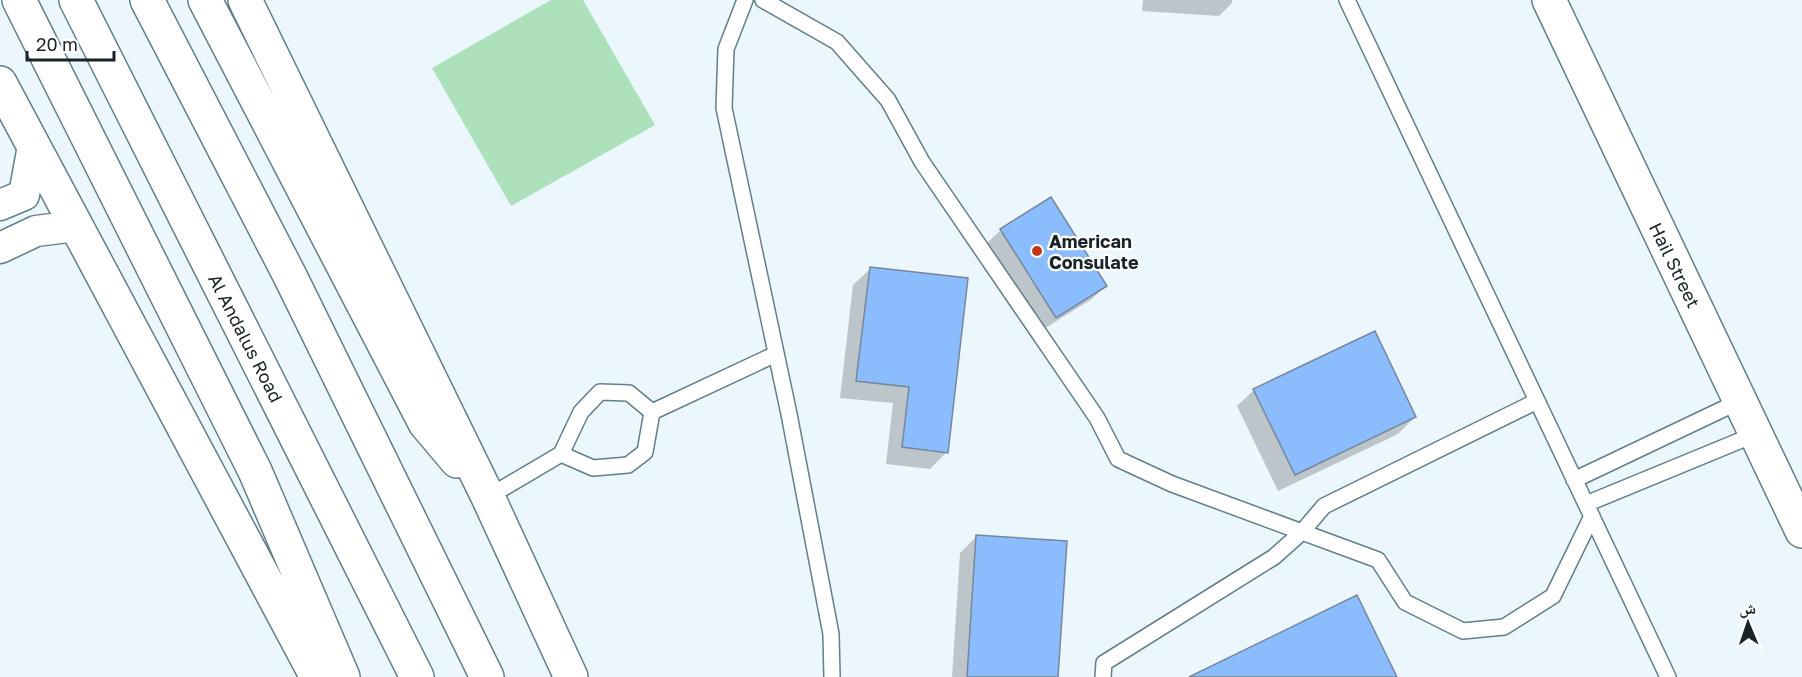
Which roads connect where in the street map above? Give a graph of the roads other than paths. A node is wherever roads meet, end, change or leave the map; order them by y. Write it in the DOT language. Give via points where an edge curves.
graph roads {
  1 [pos="19,0"];
  2 [pos="76,0"];
  3 [pos="147,0"];
  4 [pos="205,0"];
  5 [pos="245,0"];
  6 [pos="745,0"];
  7 [pos="763,0"];
  8 [pos="1347,0"];
  9 [pos="1549,0"];
  10 [pos="0,83"];
  11 [pos="33,146"];
  12 [pos="0,205"];
  13 [pos="76,226"];
  14 [pos="0,248"];
  15 [pos="776,354"];
  16 [pos="1537,401"];
  17 [pos="1740,401"];
  18 [pos="652,412"];
  19 [pos="1756,434"];
  20 [pos="561,454"];
  21 [pos="1574,480"];
  22 [pos="488,497"];
  23 [pos="1589,510"];
  24 [pos="1799,515"];
  25 [pos="1302,532"];
  26 [pos="317,677"];
  27 [pos="343,677"];
  28 [pos="417,677"];
  29 [pos="487,677"];
  30 [pos="571,677"];
  31 [pos="832,677"];
  32 [pos="1102,677"];
  33 [pos="1668,677"];
  1 -- 27 [label="main road" via="255,471"];
  2 -- 28 [label="main road, Al Andalus Road"];
  3 -- 29 [label="main road" via="290,276"];
  4 -- 22 [label="main road" via="425,423"];
  5 -- 22 [label="main road"];
  6 -- 15 [label="lane" via="726,49 724,108"];
  7 -- 25 [label="lane" via="837,42 888,100 922,162 1097,418 1118,459 1172,484"];
  8 -- 16 [label="lane"];
  9 -- 17 [label="main road, Hail Street"];
  10 -- 11 [label="main road"];
  11 -- 12 [label="street" via="24,195"];
  11 -- 13 [label="main road"];
  13 -- 14 [label="street" via="36,231"];
  13 -- 26 [label="main road"];
  15 -- 18 [label="lane"];
  15 -- 31 [label="lane" via="831,634"];
  16 -- 21 [label="lane"];
  16 -- 25 [label="lane" via="1324,506"];
  17 -- 19 [label="main road, Hail Street"];
  17 -- 21 [label="lane"];
  18 -- 20 [label="lane" via="645,452 628,465 593,468"];
  18 -- 20 [label="lane" via="629,393 600,392 581,412"];
  19 -- 23 [label="lane"];
  19 -- 24 [label="main road, Hail Street"];
  20 -- 22 [label="lane"];
  21 -- 23 [label="lane"];
  22 -- 30 [label="main road"];
  23 -- 25 [label="lane" via="1553,596 1504,627 1462,631 1405,602 1378,560"];
  23 -- 33 [label="lane"];
  25 -- 32 [label="lane" via="1274,557 1104,663"];
}
